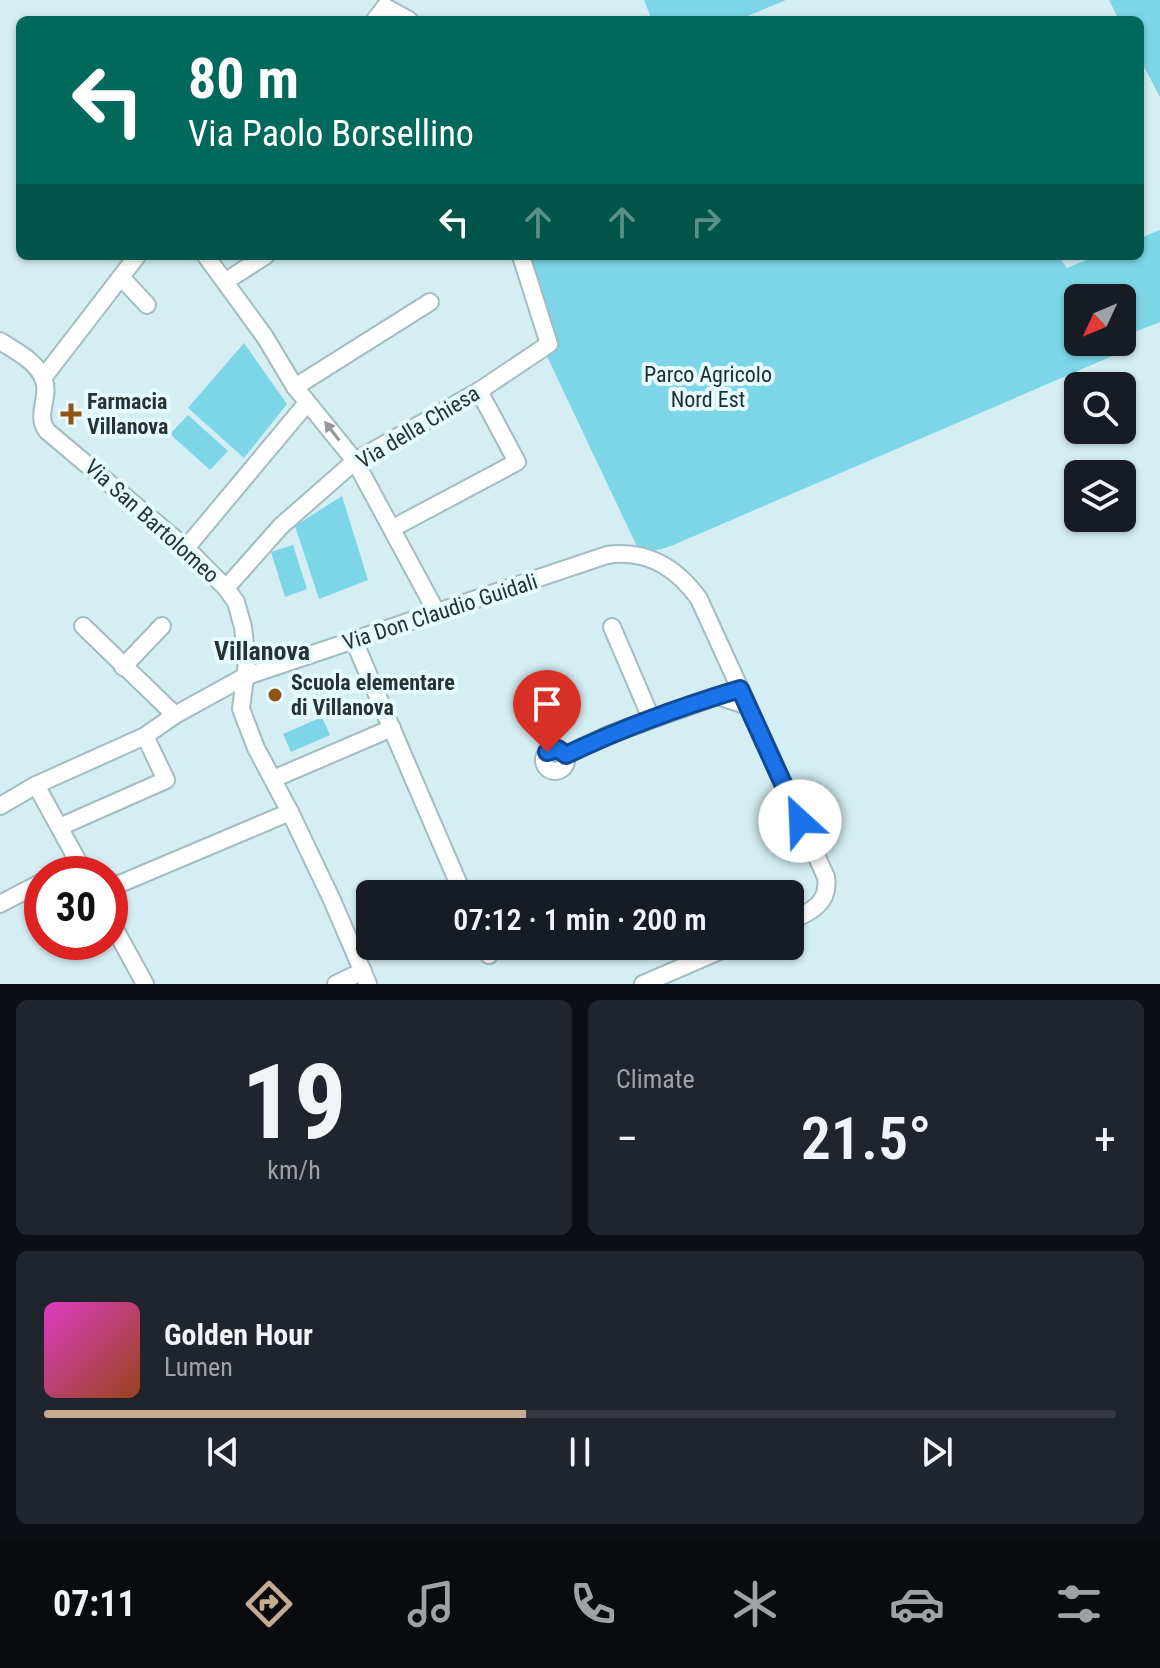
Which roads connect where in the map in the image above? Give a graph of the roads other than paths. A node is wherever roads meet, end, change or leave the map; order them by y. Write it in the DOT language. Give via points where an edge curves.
graph roads {
  1 [pos="134,260"];
  2 [pos="209,260"];
  3 [pos="259,260"];
  4 [pos="522,260"];
  5 [pos="121,277"];
  6 [pos="226,281"];
  7 [pos="430,302"];
  8 [pos="147,305"];
  9 [pos="0,341"];
  10 [pos="43,378"];
  11 [pos="295,387"];
  12 [pos="479,391"];
  13 [pos="307,403"];
  14 [pos="355,461"];
  15 [pos="393,528"];
  16 [pos="186,548"];
  17 [pos="226,588"];
  18 [pos="437,613"];
  19 [pos="83,626"];
  20 [pos="162,626"];
  21 [pos="612,627"];
  22 [pos="354,641"];
  23 [pos="123,667"];
  24 [pos="244,677"];
  25 [pos="740,689"];
  26 [pos="717,696"];
  27 [pos="748,706"];
  28 [pos="175,715"];
  29 [pos="651,718"];
  30 [pos="392,728"];
  31 [pos="145,736"];
  32 [pos="566,755"];
  33 [pos="273,779"];
  34 [pos="36,785"];
  35 [pos="0,806"];
  36 [pos="290,812"];
  37 [pos="64,825"];
  38 [pos="75,856"];
  39 [pos="128,880"];
  40 [pos="457,880"];
  41 [pos="24,891"];
  42 [pos="0,904"];
  43 [pos="804,915"];
  44 [pos="128,953"];
  45 [pos="699,960"];
  46 [pos="365,977"];
  47 [pos="145,984"];
  48 [pos="336,984"];
  49 [pos="643,984"];
  1 -- 5 [label="street"];
  2 -- 6 [label="street"];
  3 -- 6 [label="street"];
  4 -- 12 [label="street, Via della Chiesa" via="549,344"];
  5 -- 8 [label="street"];
  5 -- 10 [label="street"];
  6 -- 11 [label="street"];
  7 -- 11 [label="street"];
  9 -- 10 [label="street" via="29,360"];
  10 -- 16 [label="street, Via San Bartolomeo" via="45,428"];
  11 -- 13 [label="street"];
  12 -- 14 [label="street, Via della Chiesa"];
  12 -- 15 [label="street" via="517,462"];
  14 -- 13 [label="street, one-way"];
  13 -- 16 [label="street"];
  14 -- 15 [label="street"];
  14 -- 17 [label="street, Via della Chiesa" via="281,526"];
  15 -- 18 [label="street"];
  16 -- 17 [label="street, Via San Bartolomeo"];
  17 -- 24 [label="street, Via San Bartolomeo" via="243,627"];
  18 -- 22 [label="street, Via Don Claudio Guidali"];
  18 -- 25 [label="street, Via Don Claudio Guidali" via="607,555 636,554 686,581"];
  19 -- 23 [label="street"];
  20 -- 23 [label="street"];
  21 -- 29 [label="street"];
  22 -- 24 [label="street, Via Don Claudio Guidali"];
  22 -- 30 [label="street"];
  23 -- 28 [label="street"];
  24 -- 28 [label="street, Via Don Claudio Guidali"];
  24 -- 33 [label="street, Via San Bartolomeo" via="241,709"];
  25 -- 26 [label="street"];
  25 -- 27 [label="street"];
  26 -- 27 [label="street"];
  26 -- 29 [label="street"];
  27 -- 43 [label="street" via="826,877 819,905"];
  28 -- 31 [label="street, Via Don Claudio Guidali"];
  29 -- 32 [label="street"];
  30 -- 33 [label="street"];
  30 -- 40 [label="street"];
  31 -- 34 [label="street, Via Don Claudio Guidali"];
  31 -- 37 [label="street" via="166,780"];
  33 -- 36 [label="street, Via San Bartolomeo"];
  34 -- 35 [label="street, Via Don Claudio Guidali"];
  34 -- 38 [label="street"];
  36 -- 39 [label="street"];
  36 -- 46 [label="street, Via San Bartolomeo"];
  41 -- 42 [label="street"];
  44 -- 47 [label="street"];
  45 -- 49 [label="street"];
  46 -- 48 [label="street"];
}
